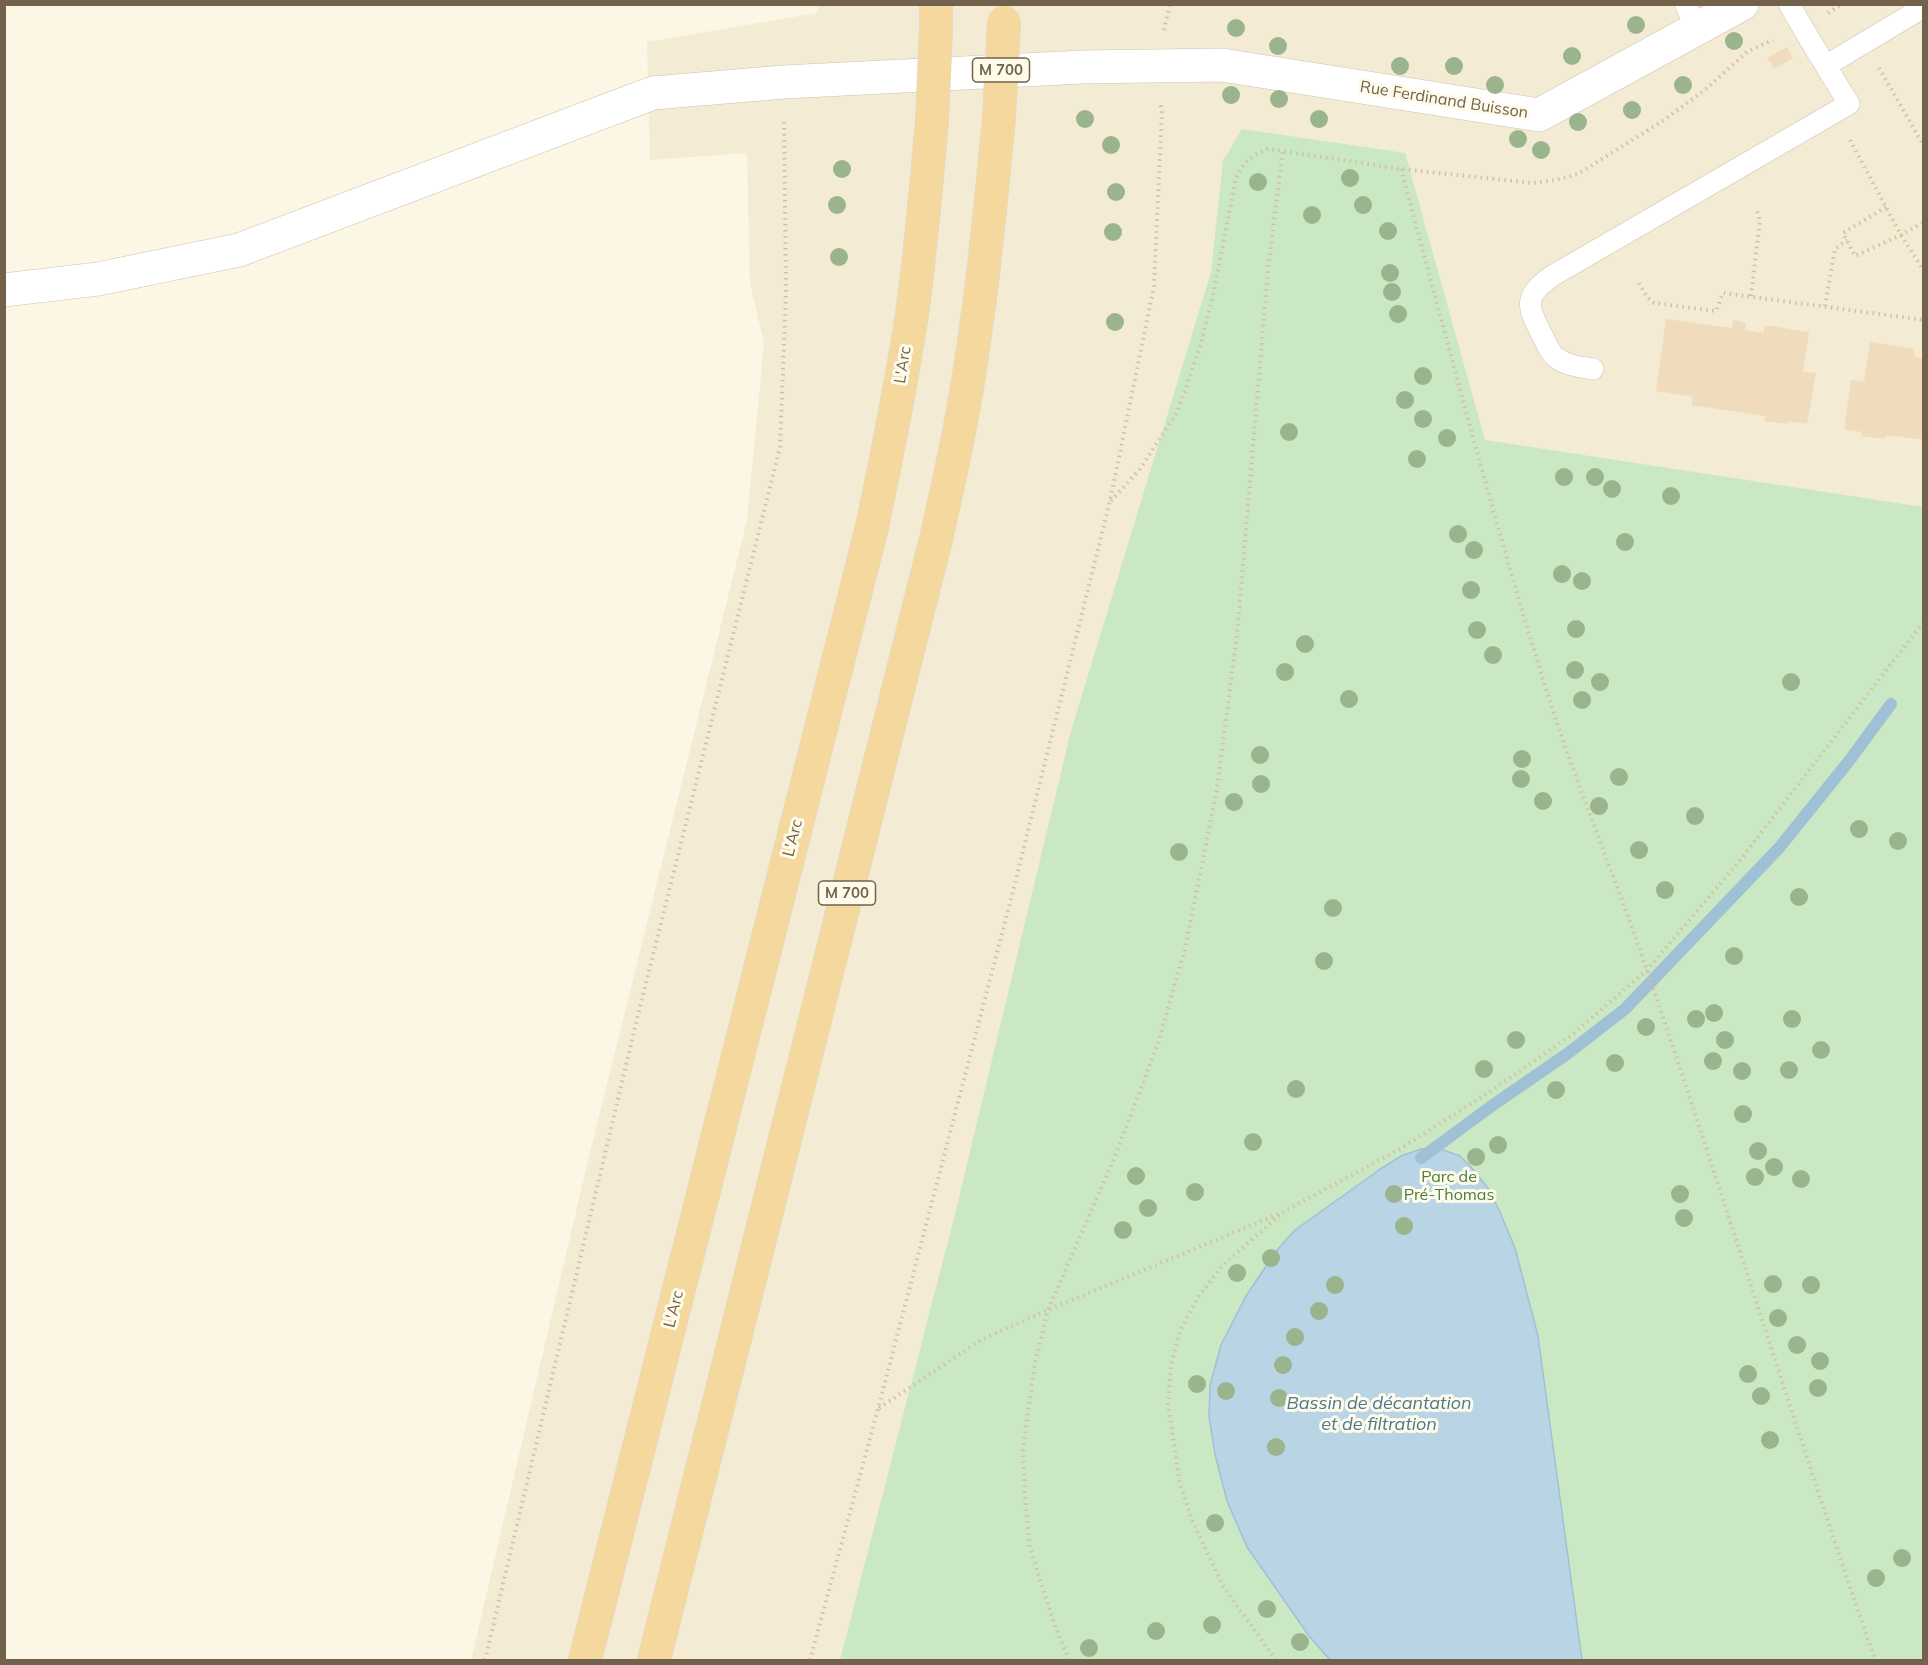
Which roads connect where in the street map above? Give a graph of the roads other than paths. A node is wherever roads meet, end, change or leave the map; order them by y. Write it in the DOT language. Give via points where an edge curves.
graph roads {
  1 [pos="1742,4"];
  2 [pos="1789,4"];
  3 [pos="1923,7"];
  4 [pos="1004,13"];
  5 [pos="936,16"];
  6 [pos="1691,17"];
  7 [pos="1827,65"];
  8 [pos="4,290"];
  9 [pos="1593,369"];
  10 [pos="585,1660"];
  11 [pos="654,1660"];
  1 -- 6 [label="street, Rue Ferdinand Buisson"];
  2 -- 7 [label="lane"];
  3 -- 7 [label="lane"];
  4 -- 11 [label="highway, M 700, bridge" via="989,222 959,431 936,539"];
  5 -- 10 [label="highway, L'Arc, bridge" via="924,219 894,421 872,527"];
  6 -- 8 [label="street, Rue Ferdinand Buisson" via="1539,115 1221,65 1083,67 784,82 653,93 239,250 98,279"];
  7 -- 9 [label="lane" via="1849,104 1562,270 1536,289 1530,312 1554,357"];
}
